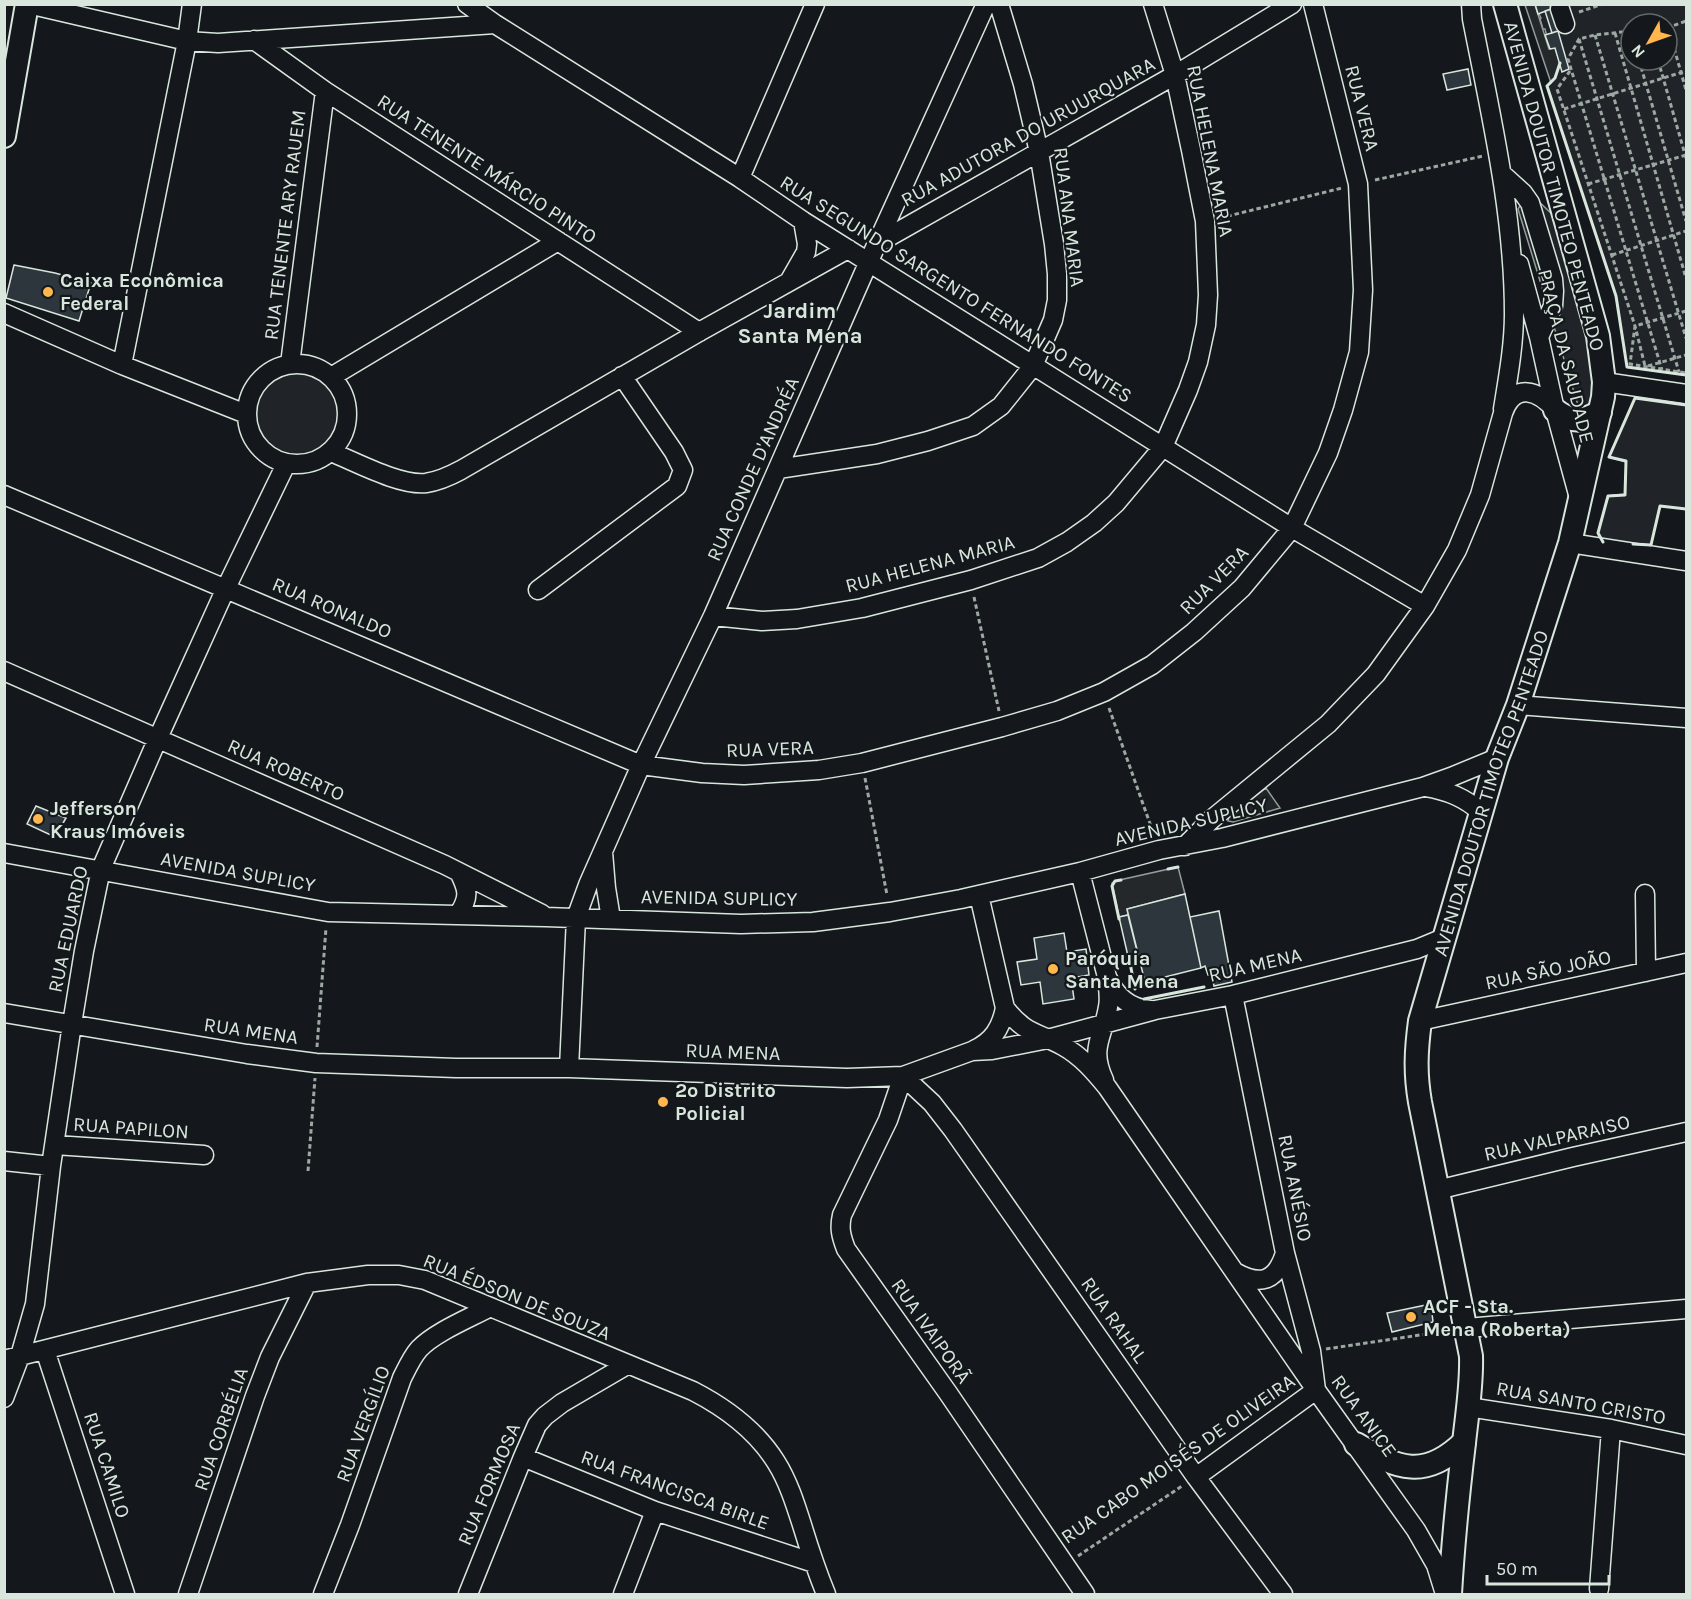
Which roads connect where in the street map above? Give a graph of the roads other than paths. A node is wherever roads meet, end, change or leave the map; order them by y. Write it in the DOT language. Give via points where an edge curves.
graph roads {
  1 [pos="27,4"];
  2 [pos="192,4"];
  3 [pos="467,4"];
  4 [pos="815,4"];
  5 [pos="986,4"];
  6 [pos="999,4"];
  7 [pos="1153,4"];
  8 [pos="1292,4"];
  9 [pos="1313,4"];
  10 [pos="1505,4"];
  11 [pos="1471,12"];
  12 [pos="495,24"];
  13 [pos="254,40"];
  14 [pos="187,41"];
  15 [pos="1175,75"];
  16 [pos="325,91"];
  17 [pos="5,128"];
  18 [pos="1039,152"];
  19 [pos="1502,174"];
  20 [pos="740,178"];
  21 [pos="803,221"];
  22 [pos="1508,221"];
  23 [pos="558,241"];
  24 [pos="878,243"];
  25 [pos="848,249"];
  26 [pos="869,261"];
  27 [pos="790,281"];
  28 [pos="4,313"];
  29 [pos="699,332"];
  30 [pos="1539,337"];
  31 [pos="290,364"];
  32 [pos="122,365"];
  33 [pos="1033,366"];
  34 [pos="622,376"];
  35 [pos="331,377"];
  36 [pos="1604,382"];
  37 [pos="1686,394"];
  38 [pos="1555,410"];
  39 [pos="1600,412"];
  40 [pos="1503,413"];
  41 [pos="246,414"];
  42 [pos="1162,447"];
  43 [pos="331,452"];
  44 [pos="286,464"];
  45 [pos="778,469"];
  46 [pos="4,495"];
  47 [pos="1580,502"];
  48 [pos="1292,528"];
  49 [pos="1570,543"];
  50 [pos="1686,561"];
  51 [pos="226,588"];
  52 [pos="538,590"];
  53 [pos="1425,606"];
  54 [pos="713,616"];
  55 [pos="4,672"];
  56 [pos="1518,705"];
  57 [pos="1686,718"];
  58 [pos="158,738"];
  59 [pos="1497,758"];
  60 [pos="641,765"];
  61 [pos="1423,787"];
  62 [pos="1482,813"];
  63 [pos="1185,846"];
  64 [pos="603,850"];
  65 [pos="4,853"];
  66 [pos="101,869"];
  67 [pos="459,872"];
  68 [pos="1080,872"];
  69 [pos="1645,894"];
  70 [pos="979,895"];
  71 [pos="458,915"];
  72 [pos="546,917"];
  73 [pos="576,918"];
  74 [pos="611,919"];
  75 [pos="1446,937"];
  76 [pos="1686,963"];
  77 [pos="1646,972"];
  78 [pos="1107,977"];
  79 [pos="1233,995"];
  80 [pos="1005,1008"];
  81 [pos="1155,1010"];
  82 [pos="4,1013"];
  83 [pos="1420,1021"];
  84 [pos="72,1024"];
  85 [pos="1103,1025"];
  86 [pos="1048,1039"];
  87 [pos="972,1051"];
  88 [pos="569,1068"];
  89 [pos="903,1076"];
  90 [pos="1107,1087"];
  91 [pos="1686,1131"];
  92 [pos="55,1145"];
  93 [pos="204,1155"];
  94 [pos="4,1161"];
  95 [pos="28,1164"];
  96 [pos="51,1166"];
  97 [pos="4,1174"];
  98 [pos="1437,1190"];
  99 [pos="1285,1253"];
  100 [pos="1234,1271"];
  101 [pos="307,1284"];
  102 [pos="490,1307"];
  103 [pos="1686,1309"];
  104 [pos="1467,1328"];
  105 [pos="45,1350"];
  106 [pos="12,1358"];
  107 [pos="627,1365"];
  108 [pos="1316,1390"];
  109 [pos="4,1398"];
  110 [pos="1468,1407"];
  111 [pos="1611,1429"];
  112 [pos="1464,1442"];
  113 [pos="1356,1444"];
  114 [pos="1686,1445"];
  115 [pos="522,1456"];
  116 [pos="1196,1477"];
  117 [pos="656,1511"];
  118 [pos="814,1563"];
  119 [pos="1599,1589"];
  120 [pos="125,1594"];
  121 [pos="188,1594"];
  122 [pos="323,1594"];
  123 [pos="468,1594"];
  124 [pos="622,1594"];
  125 [pos="826,1594"];
  126 [pos="1085,1594"];
  127 [pos="1283,1594"];
  128 [pos="1447,1594"];
  1 -- 14 [label="street"];
  1 -- 17 [label="main road"];
  2 -- 14 [label="street"];
  3 -- 12 [label="street, RUA SEGUNDO SARGENTO FERNANDO FONTES"];
  4 -- 20 [label="street"];
  5 -- 24 [label="street, RUA CONDE D'ANDRÉA"];
  6 -- 18 [label="street, RUA ANA MARIA"];
  7 -- 15 [label="street, RUA HELENA MARIA"];
  8 -- 15 [label="street, RUA ADUTORA DO URUURQUARA"];
  9 -- 48 [label="street, RUA VERA" via="1358,184 1364,290 1359,352 1343,410 1328,453"];
  10 -- 36 [label="main road, AVENIDA DOUTOR TIMOTEO PENTEADO" via="1598,336"];
  11 -- 19 [label="street"];
  12 -- 13 [label="street"];
  12 -- 20 [label="street, RUA SEGUNDO SARGENTO FERNANDO FONTES"];
  13 -- 14 [label="street"];
  13 -- 16 [label="street, RUA TENENTE MÁRCIO PINTO"];
  14 -- 32 [label="street"];
  15 -- 18 [label="street, RUA ADUTORA DO URUURQUARA"];
  15 -- 42 [label="street, RUA HELENA MARIA" via="1205,221 1208,295 1198,362"];
  16 -- 23 [label="street, RUA TENENTE MÁRCIO PINTO"];
  16 -- 31 [label="street, RUA TENENTE ARY RAUEM"];
  18 -- 24 [label="street, RUA ADUTORA DO URUURQUARA"];
  18 -- 33 [label="street, RUA ANA MARIA" via="1054,244 1057,300 1053,320"];
  19 -- 22 [label="street"];
  19 -- 30 [label="street" via="1530,203 1553,279 1553,306"];
  20 -- 21 [label="street, RUA SEGUNDO SARGENTO FERNANDO FONTES"];
  21 -- 25 [label="street, RUA SEGUNDO SARGENTO FERNANDO FONTES"];
  21 -- 27 [label="street" via="806,252"];
  22 -- 30 [label="street, PRAÇA DA SAUDADE"];
  22 -- 40 [label="street" via="1514,315"];
  23 -- 29 [label="street, RUA TENENTE MÁRCIO PINTO"];
  23 -- 35 [label="street"];
  24 -- 26 [label="street, RUA CONDE D'ANDRÉA"];
  25 -- 26 [label="street, RUA SEGUNDO SARGENTO FERNANDO FONTES"];
  25 -- 27 [label="street"];
  26 -- 33 [label="street, RUA SEGUNDO SARGENTO FERNANDO FONTES"];
  26 -- 45 [label="street, RUA CONDE D'ANDRÉA"];
  27 -- 29 [label="street"];
  28 -- 32 [label="street"];
  29 -- 34 [label="street"];
  30 -- 38 [label="street, PRAÇA DA SAUDADE"];
  31 -- 35 [label="street" via="312,366"];
  31 -- 41 [label="street" via="258,381"];
  32 -- 41 [label="street"];
  33 -- 42 [label="street, RUA SEGUNDO SARGENTO FERNANDO FONTES"];
  33 -- 45 [label="street, RUA ANA MARIA" via="1001,406 973,426 877,454"];
  34 -- 43 [label="street" via="442,479 423,483 402,481"];
  34 -- 52 [label="street" via="674,452 683,470 677,486"];
  35 -- 43 [label="street" via="343,394 347,414 343,435"];
  36 -- 37 [label="street"];
  36 -- 39 [label="main road, AVENIDA DOUTOR TIMOTEO PENTEADO"];
  38 -- 39 [label="main road" via="1576,420"];
  38 -- 40 [label="street" via="1542,397 1527,392 1511,398"];
  38 -- 47 [label="street, PRAÇA DA SAUDADE"];
  39 -- 47 [label="main road, AVENIDA DOUTOR TIMOTEO PENTEADO"];
  40 -- 53 [label="street" via="1480,495 1457,550"];
  41 -- 44 [label="street" via="249,431 258,446"];
  42 -- 48 [label="street, RUA SEGUNDO SARGENTO FERNANDO FONTES"];
  42 -- 54 [label="street, RUA HELENA MARIA" via="1116,503 1094,523 1038,558 862,608 762,621"];
  43 -- 44 [label="street" via="310,463"];
  44 -- 51 [label="street, RUA EDUARDO"];
  45 -- 54 [label="street, RUA CONDE D'ANDRÉA"];
  46 -- 51 [label="street, RUA RONALDO"];
  47 -- 49 [label="main road, AVENIDA DOUTOR TIMOTEO PENTEADO"];
  48 -- 53 [label="street, RUA SEGUNDO SARGENTO FERNANDO FONTES"];
  48 -- 60 [label="street, RUA VERA" via="1242,588 1152,665 1104,692 1057,711 862,763 819,770 702,773"];
  49 -- 50 [label="street"];
  49 -- 56 [label="main road, AVENIDA DOUTOR TIMOTEO PENTEADO"];
  51 -- 58 [label="street, RUA EDUARDO"];
  51 -- 60 [label="street, RUA RONALDO"];
  53 -- 63 [label="street" via="1376,674 1328,724 1212,819"];
  54 -- 60 [label="street, RUA CONDE D'ANDRÉA"];
  55 -- 58 [label="street, RUA ROBERTO"];
  56 -- 57 [label="street"];
  56 -- 59 [label="main road, AVENIDA DOUTOR TIMOTEO PENTEADO"];
  58 -- 66 [label="street, RUA EDUARDO"];
  58 -- 67 [label="street, RUA ROBERTO"];
  59 -- 61 [label="street, AVENIDA SUPLICY"];
  59 -- 62 [label="main road, AVENIDA DOUTOR TIMOTEO PENTEADO"];
  60 -- 64 [label="street, RUA CONDE D'ANDRÉA"];
  61 -- 62 [label="street, AVENIDA SUPLICY" via="1464,798"];
  61 -- 63 [label="street, AVENIDA SUPLICY"];
  62 -- 75 [label="main road, AVENIDA DOUTOR TIMOTEO PENTEADO"];
  63 -- 68 [label="street, AVENIDA SUPLICY"];
  64 -- 73 [label="street, RUA CONDE D'ANDRÉA"];
  64 -- 74 [label="street, RUA CONDE D'ANDRÉA"];
  65 -- 66 [label="street, AVENIDA SUPLICY"];
  66 -- 71 [label="street, AVENIDA SUPLICY" via="328,912"];
  66 -- 84 [label="street, RUA EDUARDO"];
  67 -- 71 [label="street" via="467,895"];
  67 -- 72 [label="street, RUA ROBERTO"];
  68 -- 70 [label="street, AVENIDA SUPLICY"];
  68 -- 78 [label="street"];
  69 -- 77 [label="street"];
  70 -- 74 [label="street, AVENIDA SUPLICY" via="813,922 741,924"];
  70 -- 80 [label="street"];
  71 -- 72 [label="street, AVENIDA SUPLICY"];
  72 -- 73 [label="street, AVENIDA SUPLICY"];
  73 -- 74 [label="street, AVENIDA SUPLICY"];
  73 -- 88 [label="street, RUA CONDE D'ANDRÉA"];
  75 -- 79 [label="street, RUA MENA" via="1417,949"];
  75 -- 83 [label="main road, AVENIDA DOUTOR TIMOTEO PENTEADO"];
  76 -- 77 [label="street, RUA SÃO JOÃO"];
  77 -- 83 [label="street, RUA SÃO JOÃO"];
  78 -- 81 [label="street" via="1113,989 1131,1005"];
  78 -- 85 [label="street, RUA ANICE" via="1109,1000"];
  79 -- 81 [label="street, RUA MENA"];
  79 -- 99 [label="street, RUA ANÉSIO"];
  80 -- 86 [label="street, RUA ANICE" via="1024,1028"];
  80 -- 87 [label="street" via="999,1030"];
  81 -- 85 [label="street, RUA MENA"];
  82 -- 84 [label="street, RUA MENA"];
  83 -- 98 [label="main road, AVENIDA DOUTOR TIMOTEO PENTEADO" via="1416,1078"];
  84 -- 88 [label="street, RUA MENA" via="316,1063"];
  84 -- 92 [label="street, RUA EDUARDO"];
  85 -- 86 [label="street, RUA MENA"];
  85 -- 90 [label="street, RUA ANICE" via="1097,1057"];
  86 -- 87 [label="street, RUA MENA"];
  86 -- 90 [label="street, RUA ANICE" via="1075,1054"];
  87 -- 89 [label="street, RUA MENA"];
  88 -- 89 [label="street, RUA MENA" via="846,1078"];
  89 -- 116 [label="street, RUA RAHAL" via="953,1130"];
  89 -- 126 [label="street, RUA IVAIPORÃ" via="888,1120 842,1215 840,1236"];
  90 -- 100 [label="street, RUA ANICE"];
  91 -- 98 [label="street, RUA VALPARAISO"];
  92 -- 93 [label="street, RUA PAPILON"];
  92 -- 96 [label="street, RUA EDUARDO"];
  94 -- 95 [label="street"];
  95 -- 96 [label="street"];
  95 -- 97 [label="street"];
  96 -- 106 [label="street, RUA EDUARDO" via="35,1304"];
  98 -- 104 [label="main road, AVENIDA DOUTOR TIMOTEO PENTEADO"];
  99 -- 100 [label="street" via="1279,1269 1264,1280 1247,1279"];
  99 -- 108 [label="street, RUA ANÉSIO" via="1311,1351"];
  100 -- 108 [label="street, RUA ANICE"];
  101 -- 102 [label="street, RUA ÉDSON DE SOUZA" via="368,1275 399,1275"];
  101 -- 105 [label="street, RUA ÉDSON DE SOUZA"];
  101 -- 121 [label="street, RUA CORBÉLIA" via="255,1396"];
  102 -- 107 [label="street, RUA ÉDSON DE SOUZA"];
  102 -- 122 [label="street, RUA VERGÍLIO" via="432,1338 411,1360"];
  103 -- 104 [label="street"];
  104 -- 110 [label="main road, AVENIDA DOUTOR TIMOTEO PENTEADO" via="1472,1363"];
  105 -- 106 [label="street, RUA ÉDSON DE SOUZA"];
  105 -- 120 [label="street, RUA CAMILO"];
  106 -- 109 [label="street, RUA EDUARDO"];
  107 -- 115 [label="street, RUA FORMOSA" via="545,1416"];
  107 -- 118 [label="street, RUA ÉDSON DE SOUZA" via="718,1404 758,1439 776,1462 790,1490"];
  108 -- 113 [label="street, RUA ANICE"];
  108 -- 116 [label="street, RUA CABO MOISÉS DE OLIVEIRA"];
  110 -- 111 [label="street, RUA SANTO CRISTO"];
  110 -- 112 [label="main road, AVENIDA DOUTOR TIMOTEO PENTEADO"];
  111 -- 114 [label="street, RUA SANTO CRISTO"];
  111 -- 119 [label="street"];
  112 -- 113 [label="main road" via="1444,1458 1417,1467 1396,1464"];
  112 -- 128 [label="main road, AVENIDA DOUTOR TIMOTEO PENTEADO"];
  113 -- 128 [label="street, RUA ANICE" via="1416,1530"];
  115 -- 117 [label="street, RUA FRANCISCA BIRLE"];
  115 -- 123 [label="street, RUA FORMOSA"];
  116 -- 127 [label="street, RUA RAHAL"];
  117 -- 118 [label="street, RUA FRANCISCA BIRLE"];
  117 -- 124 [label="street"];
  118 -- 125 [label="street, RUA ÉDSON DE SOUZA"];
}
